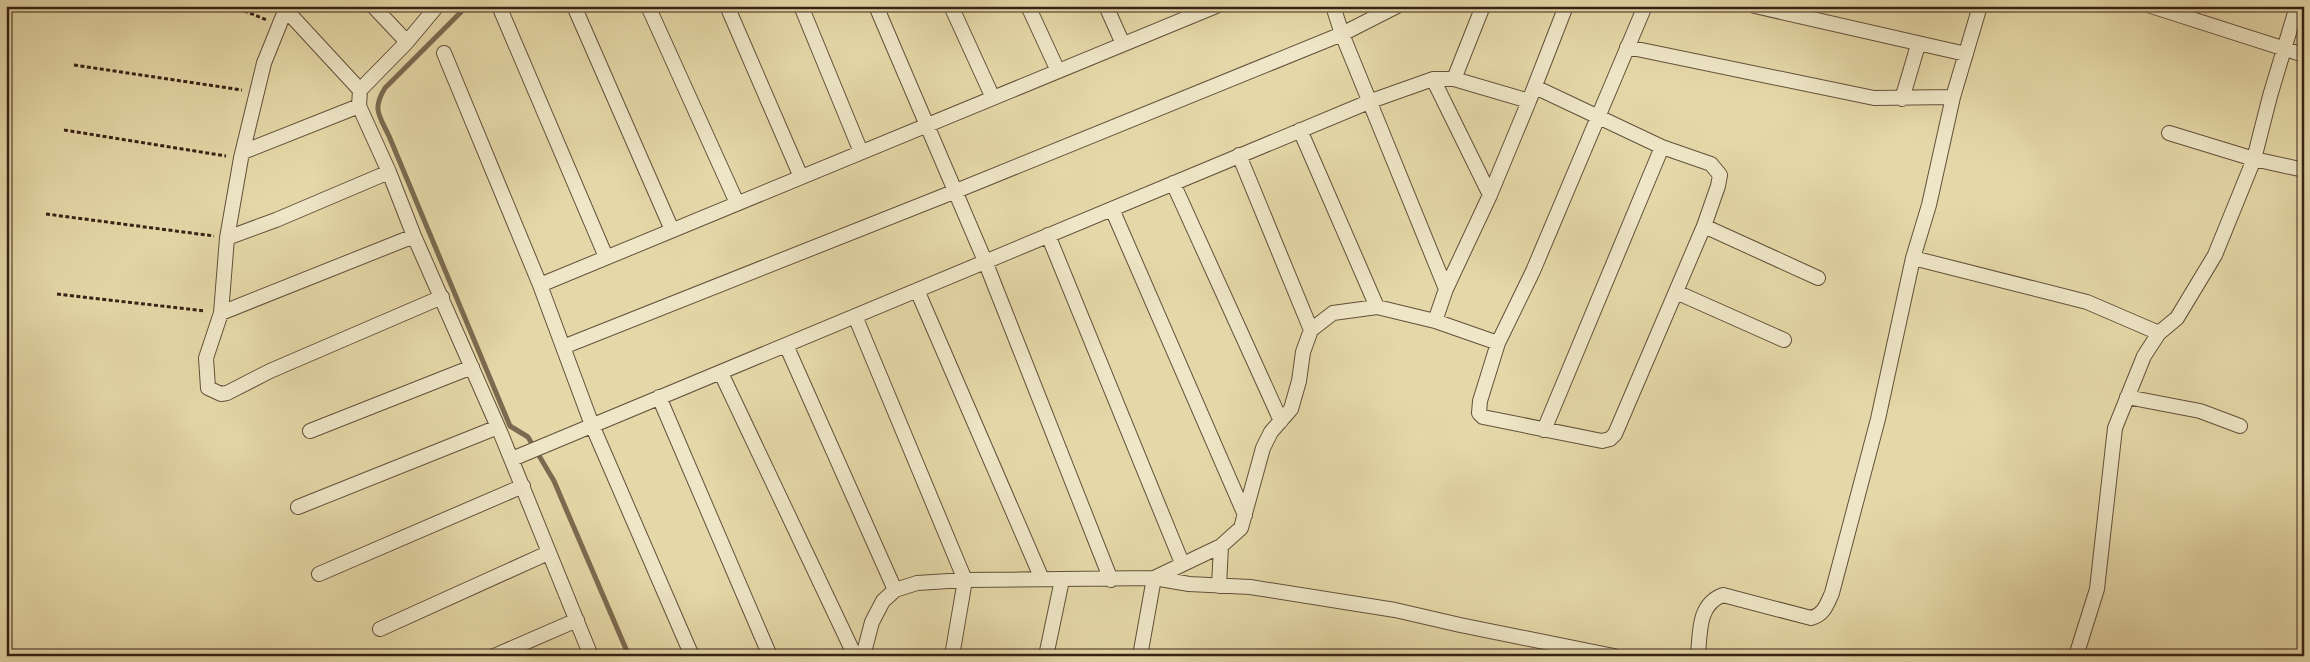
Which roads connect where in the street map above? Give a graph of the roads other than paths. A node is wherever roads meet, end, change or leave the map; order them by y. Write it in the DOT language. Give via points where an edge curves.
graph roads {
  1 [pos="373,6"];
  2 [pos="437,6"];
  3 [pos="499,6"];
  4 [pos="574,6"];
  5 [pos="648,6"];
  6 [pos="727,6"];
  7 [pos="801,6"];
  8 [pos="876,6"];
  9 [pos="951,6"];
  10 [pos="1028,6"];
  11 [pos="1106,6"];
  12 [pos="1216,6"];
  13 [pos="1333,6"];
  14 [pos="1397,6"];
  15 [pos="1484,6"];
  16 [pos="1566,6"];
  17 [pos="1645,6"];
  18 [pos="1755,6"];
  19 [pos="1980,6"];
  20 [pos="2151,6"];
  21 [pos="2296,6"];
  22 [pos="287,8"];
  23 [pos="1181,13"];
  24 [pos="1342,34"];
  25 [pos="407,42"];
  26 [pos="1123,44"];
  27 [pos="1918,45"];
  28 [pos="1627,47"];
  29 [pos="2284,49"];
  30 [pos="444,53"];
  31 [pos="1966,54"];
  32 [pos="2304,55"];
  33 [pos="1058,71"];
  34 [pos="1433,79"];
  35 [pos="1454,79"];
  36 [pos="1535,87"];
  37 [pos="360,90"];
  38 [pos="993,98"];
  39 [pos="1953,98"];
  40 [pos="1902,99"];
  41 [pos="1371,101"];
  42 [pos="1529,101"];
  43 [pos="359,106"];
  44 [pos="1598,115"];
  45 [pos="926,125"];
  46 [pos="1300,130"];
  47 [pos="2169,133"];
  48 [pos="1662,147"];
  49 [pos="861,152"];
  50 [pos="242,155"];
  51 [pos="1238,155"];
  52 [pos="2254,159"];
  53 [pos="2304,170"];
  54 [pos="389,172"];
  55 [pos="801,177"];
  56 [pos="1173,183"];
  57 [pos="956,191"];
  58 [pos="1490,195"];
  59 [pos="737,203"];
  60 [pos="1112,209"];
  61 [pos="1704,226"];
  62 [pos="672,230"];
  63 [pos="1048,235"];
  64 [pos="414,236"];
  65 [pos="227,238"];
  66 [pos="606,257"];
  67 [pos="1913,258"];
  68 [pos="985,261"];
  69 [pos="1818,278"];
  70 [pos="540,285"];
  71 [pos="1446,289"];
  72 [pos="917,290"];
  73 [pos="1676,292"];
  74 [pos="442,298"];
  75 [pos="1377,307"];
  76 [pos="221,313"];
  77 [pos="855,316"];
  78 [pos="1435,321"];
  79 [pos="1311,330"];
  80 [pos="2160,333"];
  81 [pos="1784,340"];
  82 [pos="1498,343"];
  83 [pos="786,345"];
  84 [pos="563,347"];
  85 [pos="472,367"];
  86 [pos="722,372"];
  87 [pos="659,398"];
  88 [pos="2127,398"];
  89 [pos="1281,421"];
  90 [pos="592,425"];
  91 [pos="2240,426"];
  92 [pos="498,427"];
  93 [pos="1544,430"];
  94 [pos="310,431"];
  95 [pos="512,459"];
  96 [pos="523,486"];
  97 [pos="298,507"];
  98 [pos="1245,515"];
  99 [pos="1221,546"];
  100 [pos="548,553"];
  101 [pos="1182,563"];
  102 [pos="319,574"];
  103 [pos="1154,578"];
  104 [pos="1042,579"];
  105 [pos="965,580"];
  106 [pos="1062,580"];
  107 [pos="1111,580"];
  108 [pos="1219,586"];
  109 [pos="895,590"];
  110 [pos="577,620"];
  111 [pos="380,629"];
  112 [pos="1576,652"];
  113 [pos="494,656"];
  114 [pos="591,656"];
  115 [pos="692,656"];
  116 [pos="770,656"];
  117 [pos="855,656"];
  118 [pos="862,656"];
  119 [pos="952,656"];
  120 [pos="1046,656"];
  121 [pos="1140,656"];
  122 [pos="1614,656"];
  123 [pos="1698,656"];
  124 [pos="2076,656"];
  1 -- 25 [label="street"];
  2 -- 25 [label="street"];
  3 -- 66 [label="street"];
  4 -- 62 [label="street"];
  5 -- 59 [label="street"];
  6 -- 55 [label="street"];
  7 -- 49 [label="street"];
  8 -- 45 [label="street"];
  9 -- 38 [label="street"];
  10 -- 33 [label="street"];
  11 -- 26 [label="street"];
  12 -- 23 [label="street"];
  13 -- 24 [label="street"];
  14 -- 24 [label="street"];
  15 -- 35 [label="street"];
  16 -- 36 [label="street"];
  17 -- 28 [label="street"];
  18 -- 27 [label="street"];
  19 -- 31 [label="street"];
  20 -- 29 [label="street"];
  21 -- 29 [label="street"];
  22 -- 37 [label="street"];
  22 -- 50 [label="street" via="264,63"];
  23 -- 26 [label="street"];
  24 -- 41 [label="street"];
  24 -- 57 [label="street"];
  25 -- 37 [label="street"];
  26 -- 33 [label="street"];
  27 -- 31 [label="street"];
  27 -- 40 [label="street"];
  28 -- 40 [label="street" via="1874,98"];
  28 -- 44 [label="street"];
  29 -- 32 [label="street"];
  29 -- 52 [label="street"];
  30 -- 70 [label="street"];
  31 -- 39 [label="street"];
  33 -- 38 [label="street"];
  34 -- 35 [label="street"];
  34 -- 41 [label="street"];
  34 -- 58 [label="street"];
  35 -- 42 [label="street"];
  36 -- 42 [label="street"];
  36 -- 44 [label="street"];
  37 -- 43 [label="street"];
  38 -- 45 [label="street"];
  39 -- 40 [label="street"];
  39 -- 67 [label="street" via="1929,205"];
  41 -- 46 [label="street"];
  41 -- 71 [label="street"];
  42 -- 58 [label="street"];
  43 -- 50 [label="street"];
  43 -- 54 [label="street"];
  44 -- 48 [label="street"];
  44 -- 82 [label="street" via="1522,297"];
  45 -- 49 [label="street"];
  45 -- 57 [label="street"];
  46 -- 51 [label="street"];
  46 -- 75 [label="street"];
  47 -- 52 [label="street"];
  48 -- 61 [label="street" via="1711,164 1720,175"];
  48 -- 93 [label="street"];
  49 -- 55 [label="street"];
  50 -- 65 [label="street"];
  51 -- 56 [label="street"];
  51 -- 79 [label="street"];
  52 -- 53 [label="street"];
  52 -- 80 [label="street" via="2215,255 2177,318"];
  54 -- 64 [label="street"];
  54 -- 65 [label="street"];
  55 -- 59 [label="street"];
  56 -- 60 [label="street"];
  56 -- 89 [label="street"];
  57 -- 68 [label="street"];
  57 -- 84 [label="street"];
  58 -- 71 [label="street"];
  59 -- 62 [label="street"];
  60 -- 63 [label="street"];
  60 -- 98 [label="street"];
  61 -- 69 [label="street"];
  61 -- 73 [label="street"];
  62 -- 66 [label="street"];
  63 -- 68 [label="street"];
  63 -- 101 [label="street"];
  64 -- 74 [label="street"];
  64 -- 76 [label="street"];
  65 -- 76 [label="street"];
  66 -- 70 [label="street"];
  67 -- 80 [label="street" via="2087,302"];
  67 -- 123 [label="street" via="1861,488 1832,593 1824,609 1811,618 1723,594 1707,604"];
  68 -- 72 [label="street"];
  68 -- 107 [label="street"];
  70 -- 84 [label="street"];
  71 -- 78 [label="street"];
  72 -- 77 [label="street"];
  72 -- 104 [label="street"];
  73 -- 81 [label="street"];
  73 -- 93 [label="street" via="1610,440"];
  74 -- 76 [label="street" via="221,394 208,388 205,369"];
  74 -- 85 [label="street"];
  75 -- 78 [label="street"];
  75 -- 79 [label="street" via="1333,313"];
  77 -- 83 [label="street"];
  77 -- 105 [label="street"];
  78 -- 82 [label="street"];
  79 -- 89 [label="street" via="1303,352 1295,397 1291,409"];
  80 -- 88 [label="street" via="2144,356"];
  82 -- 93 [label="street" via="1479,413 1483,418"];
  83 -- 86 [label="street"];
  83 -- 109 [label="street"];
  84 -- 90 [label="street"];
  85 -- 92 [label="street"];
  85 -- 94 [label="street"];
  86 -- 87 [label="street"];
  86 -- 117 [label="street"];
  87 -- 90 [label="street"];
  87 -- 116 [label="street"];
  88 -- 91 [label="street" via="2200,411"];
  88 -- 124 [label="street" via="2115,428 2110,459 2097,589"];
  89 -- 98 [label="street" via="1271,432 1264,448"];
  90 -- 95 [label="street"];
  90 -- 115 [label="street"];
  92 -- 95 [label="street"];
  92 -- 97 [label="street"];
  95 -- 96 [label="street"];
  96 -- 100 [label="street"];
  96 -- 102 [label="street"];
  98 -- 99 [label="street" via="1240,528"];
  99 -- 101 [label="street"];
  99 -- 108 [label="street"];
  100 -- 110 [label="street"];
  100 -- 111 [label="street"];
  101 -- 103 [label="street"];
  103 -- 107 [label="street"];
  103 -- 108 [label="street"];
  103 -- 121 [label="street"];
  104 -- 105 [label="street"];
  104 -- 106 [label="street"];
  105 -- 109 [label="street" via="917,583"];
  105 -- 119 [label="street"];
  106 -- 107 [label="street"];
  106 -- 120 [label="street"];
  108 -- 112 [label="street" via="1250,587 1394,610"];
  109 -- 118 [label="street" via="883,601 872,622"];
  110 -- 113 [label="street"];
  110 -- 114 [label="street"];
  112 -- 122 [label="street"];
}
